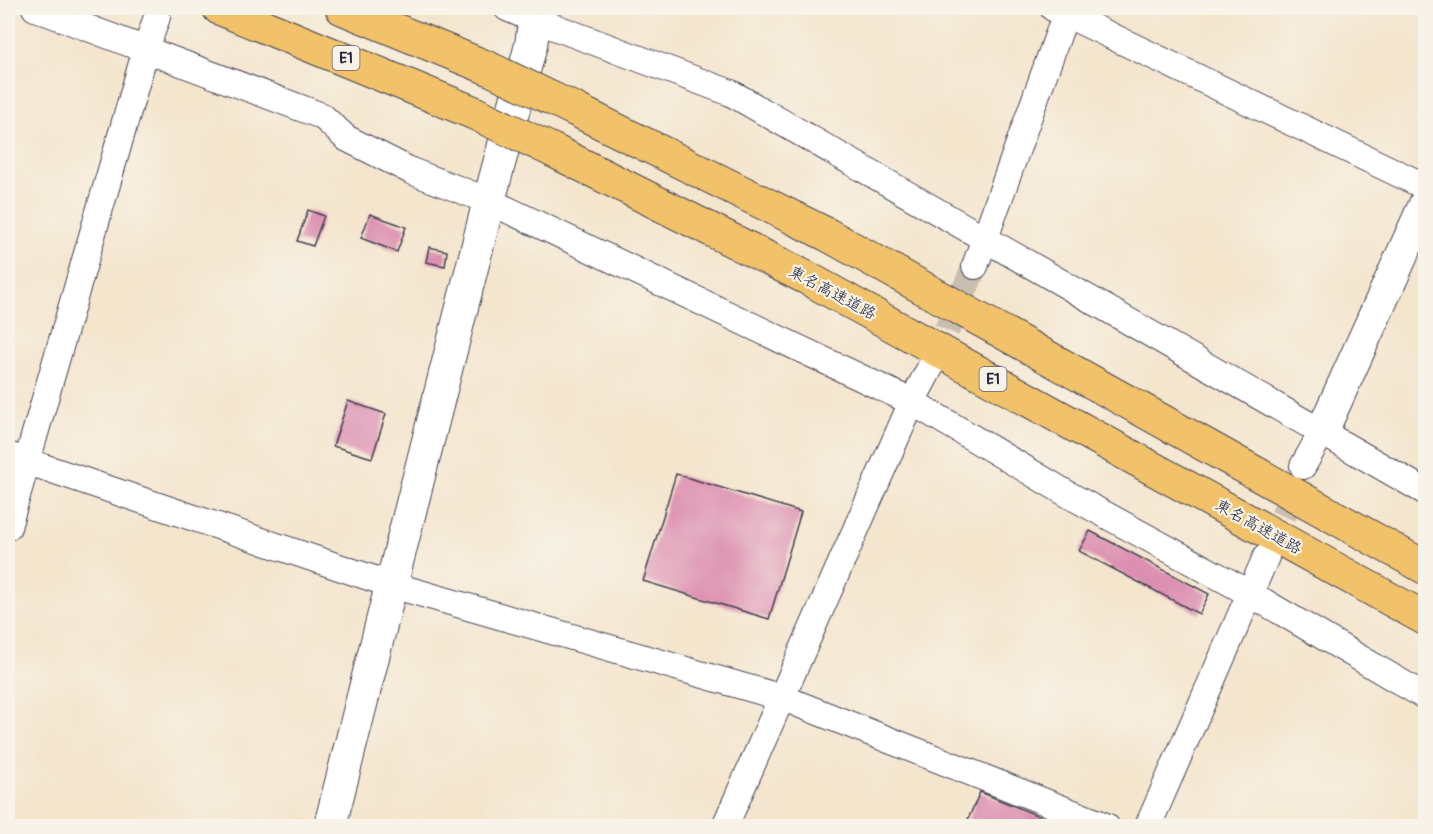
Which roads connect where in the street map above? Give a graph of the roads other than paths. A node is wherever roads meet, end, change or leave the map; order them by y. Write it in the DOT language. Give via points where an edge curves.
graph roads {
  1 [pos="35,8"];
  2 [pos="219,8"];
  3 [pos="342,8"];
  4 [pos="1059,10"];
  5 [pos="525,11"];
  6 [pos="157,17"];
  7 [pos="146,49"];
  8 [pos="1425,188"];
  9 [pos="489,201"];
  10 [pos="1425,202"];
  11 [pos="986,240"];
  12 [pos="975,266"];
  13 [pos="931,366"];
  14 [pos="912,402"];
  15 [pos="1321,434"];
  16 [pos="17,458"];
  17 [pos="1303,466"];
  18 [pos="1425,492"];
  19 [pos="8,527"];
  20 [pos="1266,557"];
  21 [pos="1425,568"];
  22 [pos="392,585"];
  23 [pos="1249,593"];
  24 [pos="1425,619"];
  25 [pos="1425,697"];
  26 [pos="783,698"];
  27 [pos="330,826"];
  28 [pos="725,826"];
  29 [pos="1106,826"];
  30 [pos="1148,826"];
  1 -- 7 [label="street"];
  2 -- 24 [label="highway, 東名高速道路 / E1, bridge" via="472,112 817,283"];
  3 -- 21 [label="highway, bridge" via="488,68 828,235"];
  4 -- 8 [label="street"];
  4 -- 11 [label="street"];
  5 -- 9 [label="street" via="531,45"];
  5 -- 11 [label="street" via="731,93"];
  6 -- 7 [label="street"];
  7 -- 9 [label="street" via="322,116 346,138 411,171"];
  7 -- 16 [label="street"];
  9 -- 14 [label="street"];
  9 -- 22 [label="street"];
  10 -- 15 [label="street"];
  11 -- 12 [label="street"];
  11 -- 15 [label="street"];
  13 -- 14 [label="street"];
  14 -- 23 [label="street" via="1071,496"];
  14 -- 26 [label="street"];
  15 -- 17 [label="street"];
  15 -- 18 [label="street"];
  16 -- 19 [label="street"];
  16 -- 22 [label="street"];
  20 -- 23 [label="street"];
  22 -- 26 [label="street"];
  22 -- 27 [label="street"];
  23 -- 25 [label="street"];
  23 -- 30 [label="street"];
  26 -- 28 [label="street"];
  26 -- 29 [label="street"];
}
